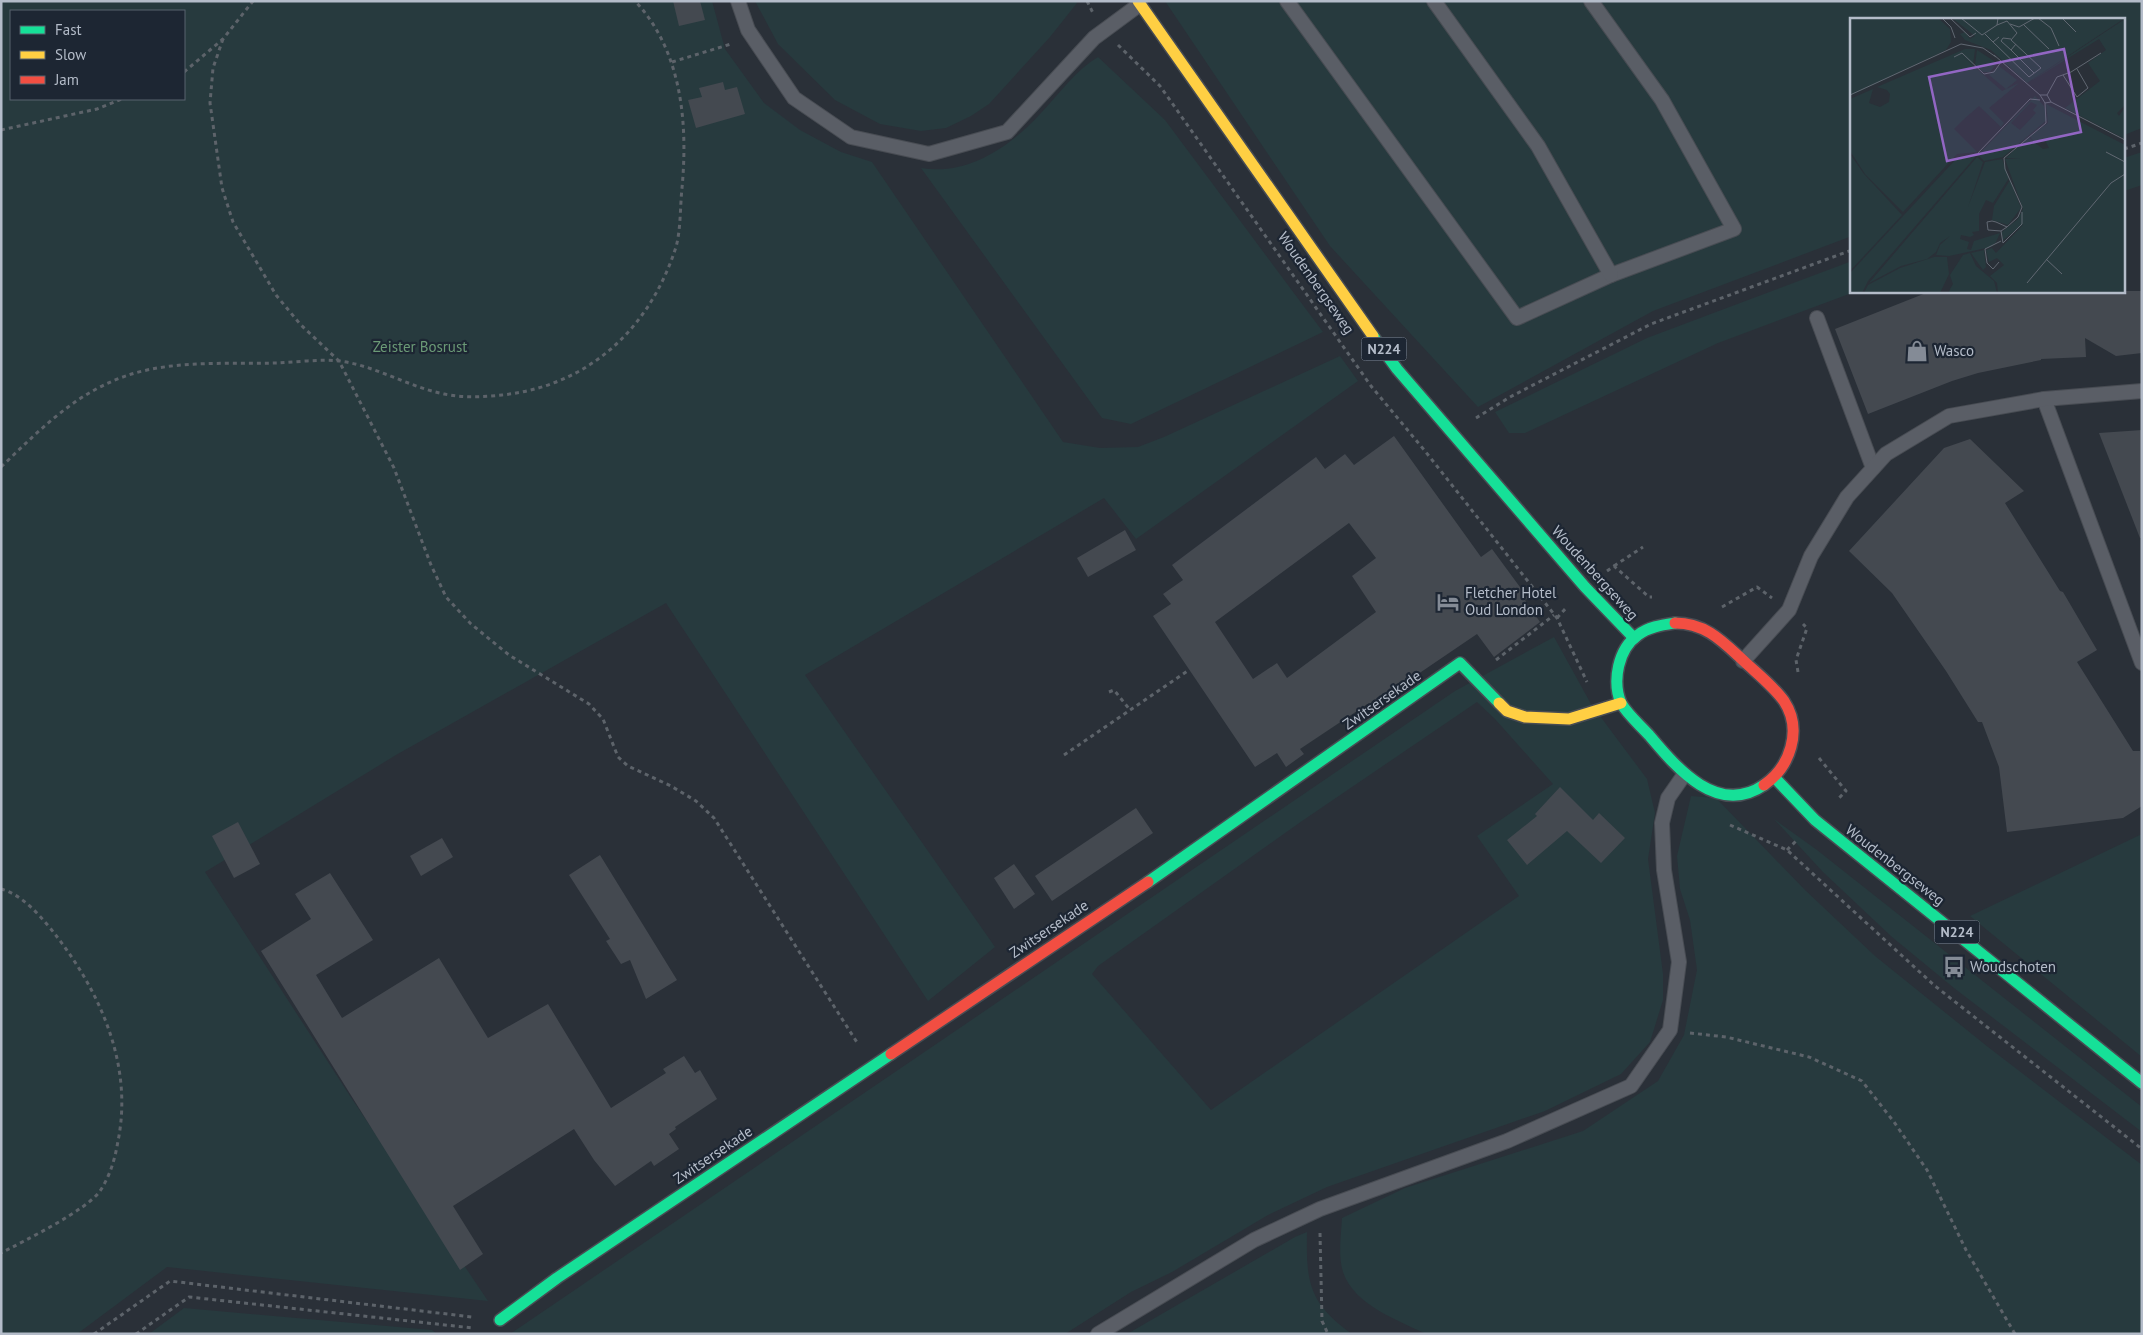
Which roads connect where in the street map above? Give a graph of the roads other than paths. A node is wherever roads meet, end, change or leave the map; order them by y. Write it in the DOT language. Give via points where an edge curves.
graph roads {
  1 [pos="738,1"];
  2 [pos="1287,1"];
  3 [pos="1434,1"];
  4 [pos="1591,1"];
  5 [pos="1139,3"];
  6 [pos="1612,275"];
  7 [pos="1817,318"];
  8 [pos="2142,391"];
  9 [pos="2044,399"];
  10 [pos="1873,468"];
  11 [pos="1634,638"];
  12 [pos="1743,661"];
  13 [pos="2142,663"];
  14 [pos="1621,703"];
  15 [pos="1684,775"];
  16 [pos="1775,778"];
  17 [pos="2142,1083"];
  18 [pos="500,1320"];
  19 [pos="1098,1334"];
  1 -- 5 [label="lane" via="748,30 794,98 851,137 929,154 1007,132 1103,31"];
  2 -- 6 [label="lane" via="1517,318"];
  3 -- 6 [label="lane" via="1538,146"];
  4 -- 6 [label="lane" via="1662,100 1734,229"];
  5 -- 11 [label="main road, Woudenbergseweg / N224" via="1398,369"];
  7 -- 10 [label="lane"];
  8 -- 9 [label="lane"];
  9 -- 10 [label="lane" via="1950,416 1886,454"];
  9 -- 13 [label="lane"];
  10 -- 12 [label="lane" via="1847,496 1811,556 1789,610"];
  11 -- 12 [label="main road" via="1656,626 1674,623 1697,625 1717,636"];
  11 -- 14 [label="main road" via="1619,664 1616,682"];
  12 -- 16 [label="main road" via="1784,702 1790,719 1792,740 1789,760"];
  14 -- 15 [label="main road"];
  14 -- 18 [label="main road, Zwitsersekade" via="1569,719 1539,719 1507,711 1460,663 1204,844 872,1065"];
  15 -- 16 [label="main road" via="1721,794 1742,795"];
  15 -- 19 [label="lane" via="1668,798 1662,823 1664,870 1680,962 1670,1030 1631,1086 1506,1141 1320,1208 1254,1240"];
  16 -- 17 [label="main road, Woudenbergseweg / N224" via="1814,820"];
}
